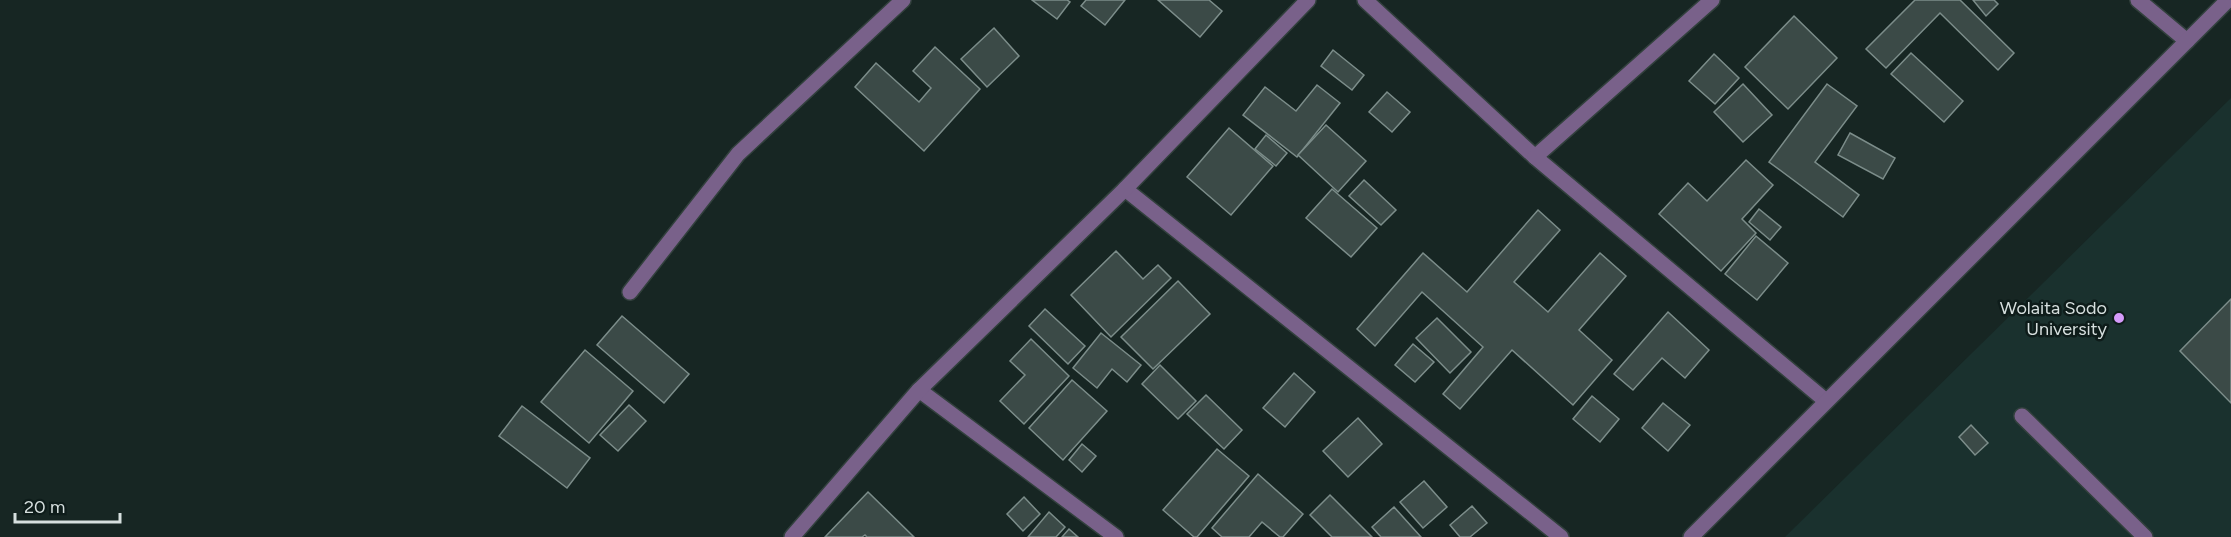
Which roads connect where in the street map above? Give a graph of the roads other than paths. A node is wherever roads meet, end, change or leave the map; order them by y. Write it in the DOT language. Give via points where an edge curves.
graph roads {
  1 [pos="903,0"];
  2 [pos="1308,0"];
  3 [pos="1365,0"];
  4 [pos="1712,0"];
  5 [pos="2138,0"];
  6 [pos="2228,0"];
  7 [pos="2187,41"];
  8 [pos="1535,157"];
  9 [pos="1125,189"];
  10 [pos="630,292"];
  11 [pos="919,390"];
  12 [pos="1826,401"];
  13 [pos="2022,416"];
  14 [pos="792,537"];
  15 [pos="1116,537"];
  16 [pos="1561,537"];
  17 [pos="1691,537"];
  18 [pos="2145,537"];
  1 -- 10 [label="street" via="738,154"];
  2 -- 9 [label="street"];
  3 -- 8 [label="street"];
  4 -- 8 [label="street"];
  5 -- 7 [label="street"];
  6 -- 7 [label="street"];
  7 -- 12 [label="street"];
  8 -- 12 [label="street"];
  9 -- 11 [label="street"];
  9 -- 16 [label="street"];
  11 -- 14 [label="street"];
  11 -- 15 [label="street"];
  12 -- 17 [label="street"];
  13 -- 18 [label="street"];
}
